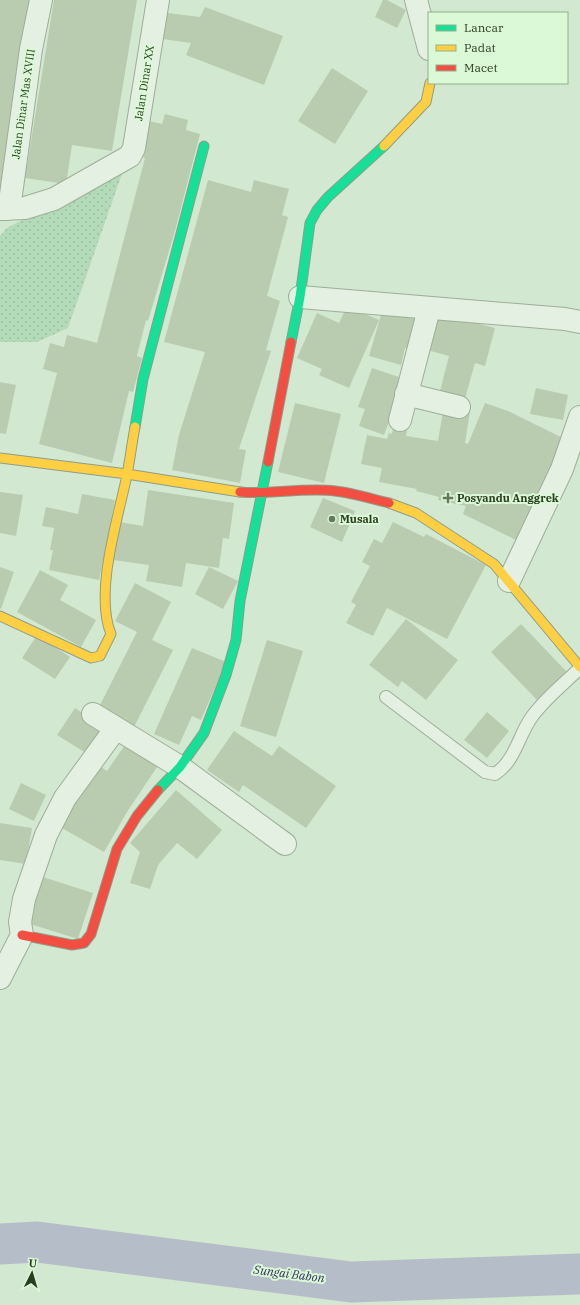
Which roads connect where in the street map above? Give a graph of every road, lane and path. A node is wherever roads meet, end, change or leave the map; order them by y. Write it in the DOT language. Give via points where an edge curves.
graph roads {
  1 [pos="41,0"];
  2 [pos="158,0"];
  3 [pos="416,0"];
  4 [pos="428,45"];
  5 [pos="430,84"];
  6 [pos="204,146"];
  7 [pos="4,209"];
  8 [pos="300,297"];
  9 [pos="429,309"];
  10 [pos="580,322"];
  11 [pos="406,394"];
  12 [pos="459,407"];
  13 [pos="580,417"];
  14 [pos="400,420"];
  15 [pos="0,458"];
  16 [pos="127,474"];
  17 [pos="262,494"];
  18 [pos="509,581"];
  19 [pos="0,616"];
  20 [pos="580,668"];
  21 [pos="386,697"];
  22 [pos="93,714"];
  23 [pos="116,728"];
  24 [pos="180,767"];
  25 [pos="285,844"];
  26 [pos="22,935"];
  27 [pos="0,978"];
  1 -- 7 [label="street, Jalan Dinar Mas XVIII"];
  2 -- 7 [label="street, Jalan Dinar XX" via="134,148 130,156 54,199 36,206"];
  3 -- 4 [label="street"];
  5 -- 8 [label="street" via="426,102 380,151 317,210 310,223"];
  6 -- 16 [label="street" via="143,379"];
  8 -- 9 [label="street"];
  8 -- 17 [label="street"];
  9 -- 10 [label="street"];
  9 -- 11 [label="street"];
  11 -- 12 [label="street"];
  11 -- 14 [label="street"];
  13 -- 18 [label="street" via="562,469"];
  15 -- 16 [label="street"];
  16 -- 17 [label="street" via="228,491"];
  16 -- 19 [label="street" via="106,580 106,624 111,634 100,656 91,658 83,655"];
  17 -- 18 [label="street" via="274,491 335,491 390,503 416,513 465,543 494,564"];
  17 -- 24 [label="street" via="240,600 236,640 226,675 204,733"];
  18 -- 20 [label="street"];
  20 -- 21 [label="lane" via="531,718 520,735 516,749 503,769 495,774 486,772"];
  22 -- 23 [label="street"];
  23 -- 24 [label="street"];
  23 -- 26 [label="street" via="65,798 46,835 24,899 20,922"];
  24 -- 25 [label="street"];
  24 -- 26 [label="street" via="137,816 117,849 91,934 84,943 72,944"];
  26 -- 27 [label="street"];
}
